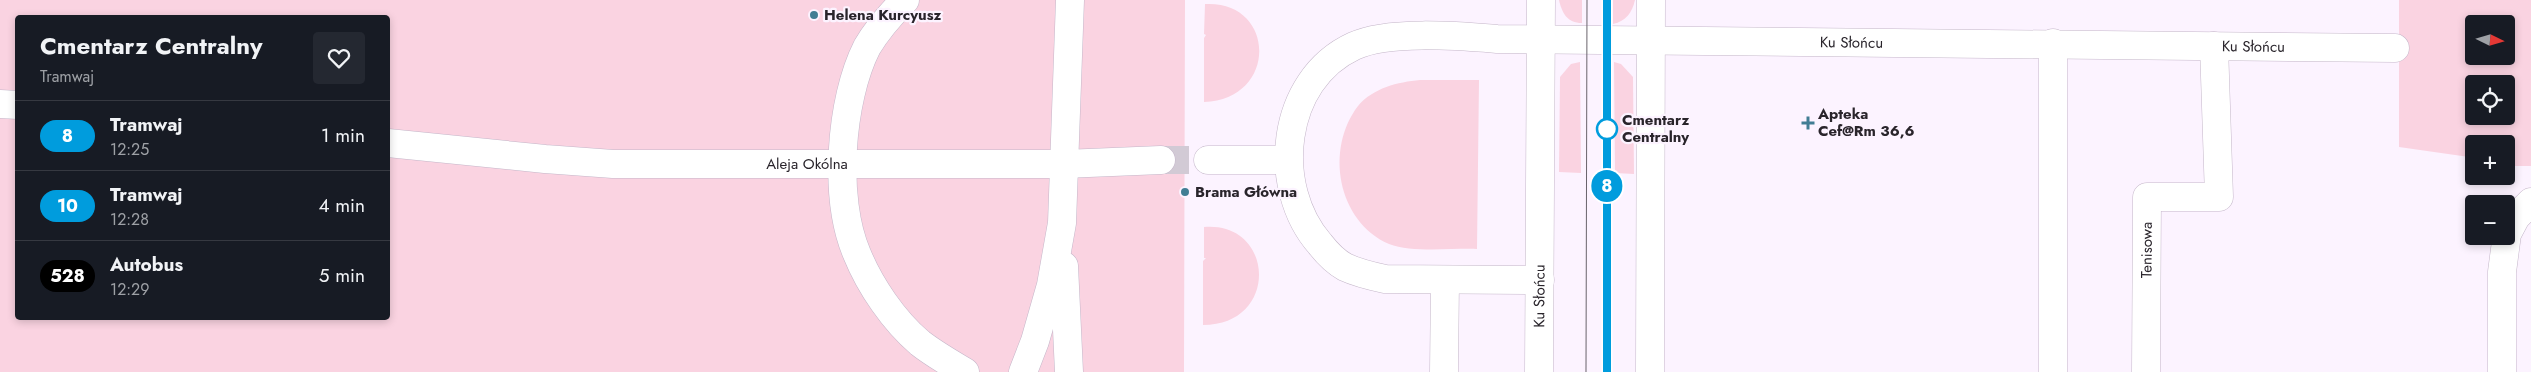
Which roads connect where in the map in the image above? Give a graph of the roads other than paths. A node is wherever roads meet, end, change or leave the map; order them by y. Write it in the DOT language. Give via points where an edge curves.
graph roads {
  1 [pos="905,0"];
  2 [pos="1070,0"];
  3 [pos="1541,0"];
  4 [pos="1651,0"];
  5 [pos="1542,40"];
  6 [pos="1651,40"];
  7 [pos="2053,43"];
  8 [pos="2214,46"];
  9 [pos="2395,48"];
  10 [pos="0,104"];
  11 [pos="15,105"];
  12 [pos="390,143"];
  13 [pos="1161,160"];
  14 [pos="1208,160"];
  15 [pos="1288,160"];
  16 [pos="1064,164"];
  17 [pos="844,165"];
  18 [pos="2531,202"];
  19 [pos="1062,223"];
  20 [pos="1445,280"];
  21 [pos="1540,280"];
  22 [pos="965,372"];
  23 [pos="1023,372"];
  24 [pos="1069,372"];
  25 [pos="1444,372"];
  26 [pos="1539,372"];
  27 [pos="1650,372"];
  28 [pos="2052,372"];
  29 [pos="2146,372"];
  30 [pos="2502,372"];
  1 -- 17 [label="street" via="890,14 868,46 858,70 849,101"];
  2 -- 16 [label="street"];
  3 -- 5 [label="street, Ku Słońcu"];
  4 -- 6 [label="street"];
  5 -- 6 [label="street, Ku Słońcu"];
  5 -- 15 [label="street" via="1404,36 1355,46 1338,55 1310,85 1296,111"];
  5 -- 21 [label="street, Ku Słońcu"];
  6 -- 7 [label="street, Ku Słońcu"];
  6 -- 27 [label="street"];
  7 -- 8 [label="street, Ku Słońcu"];
  7 -- 28 [label="street"];
  8 -- 9 [label="street, Ku Słońcu"];
  8 -- 29 [label="street, Tenisowa" via="2218,197 2147,198"];
  10 -- 11 [label="street"];
  12 -- 17 [label="street, Aleja Okólna" via="613,164"];
  13 -- 16 [label="street, Aleja Okólna"];
  14 -- 15 [label="street"];
  15 -- 20 [label="street" via="1292,190 1311,234 1344,266 1385,279"];
  16 -- 17 [label="street, Aleja Okólna"];
  16 -- 19 [label="street"];
  17 -- 22 [label="street" via="848,224 856,254 871,281 920,343"];
  18 -- 30 [label="street" via="2516,217 2506,234 2502,272"];
  19 -- 23 [label="street" via="1051,285"];
  19 -- 24 [label="street"];
  20 -- 21 [label="street"];
  20 -- 25 [label="street"];
  21 -- 26 [label="street, Ku Słońcu"];
}
